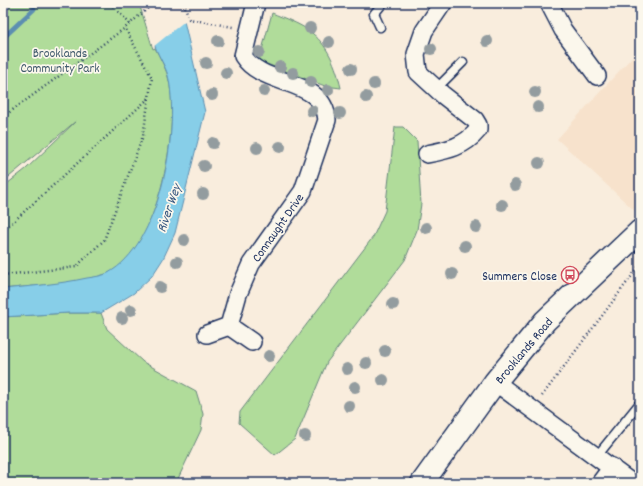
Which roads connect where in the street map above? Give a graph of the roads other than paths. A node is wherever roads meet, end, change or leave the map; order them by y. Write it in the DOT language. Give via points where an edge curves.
graph roads {
  1 [pos="256,3"];
  2 [pos="383,3"];
  3 [pos="443,3"];
  4 [pos="549,3"];
  5 [pos="380,27"];
  6 [pos="463,62"];
  7 [pos="598,76"];
  8 [pos="436,89"];
  9 [pos="427,154"];
  10 [pos="640,231"];
  11 [pos="229,326"];
  12 [pos="207,334"];
  13 [pos="252,342"];
  14 [pos="496,382"];
  15 [pos="640,403"];
  16 [pos="597,456"];
  17 [pos="612,467"];
  18 [pos="422,483"];
  19 [pos="600,483"];
  20 [pos="632,483"];
  1 -- 11 [label="street, Connaught Drive" via="244,56 248,64 320,99 326,109 327,120 304,191 251,264 238,294"];
  2 -- 5 [label="lane" via="374,14"];
  3 -- 8 [label="street" via="424,31 416,54 418,72"];
  4 -- 7 [label="street" via="563,30"];
  6 -- 8 [label="lane"];
  8 -- 9 [label="street" via="475,120 478,130 463,144"];
  10 -- 14 [label="main road, Brooklands Road" via="545,321"];
  11 -- 12 [label="street"];
  11 -- 13 [label="street"];
  14 -- 16 [label="street"];
  14 -- 18 [label="main road, Brooklands Road"];
  15 -- 16 [label="lane"];
  16 -- 17 [label="street"];
  17 -- 19 [label="street"];
  17 -- 20 [label="street"];
}
